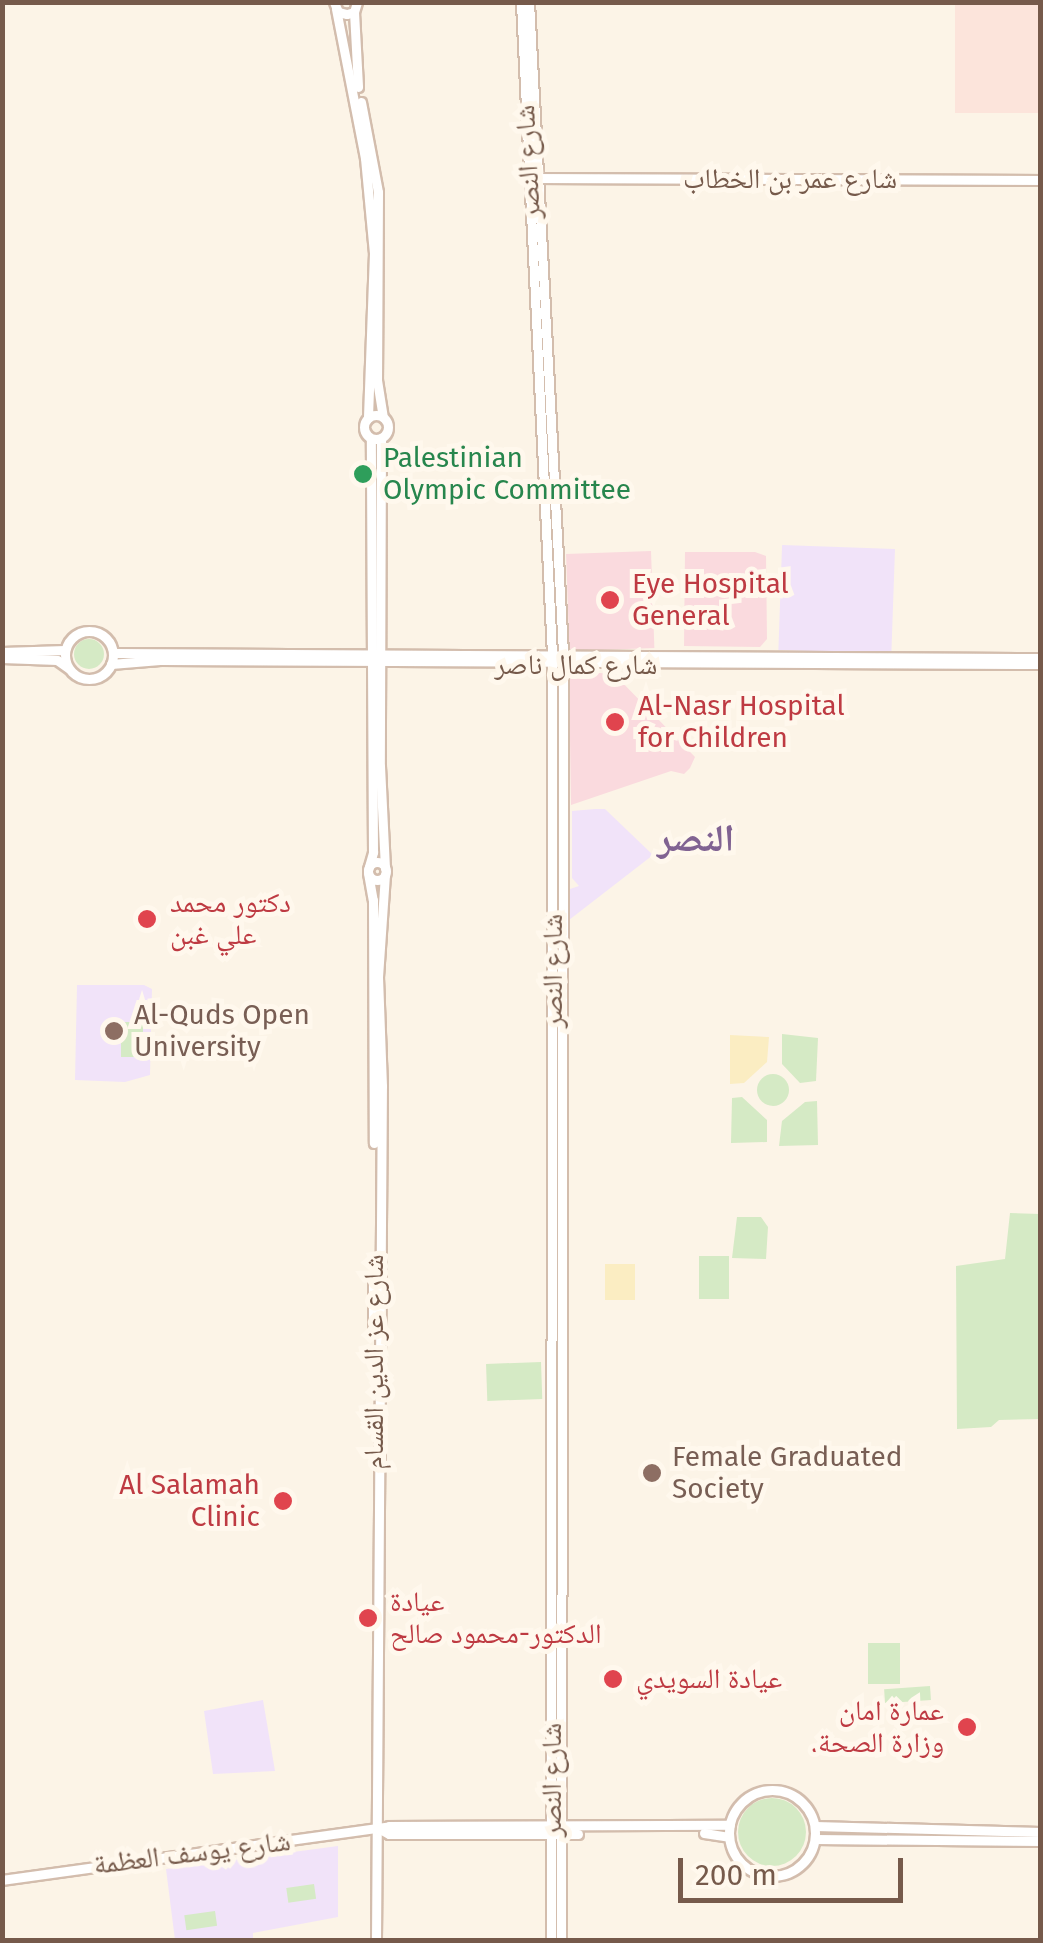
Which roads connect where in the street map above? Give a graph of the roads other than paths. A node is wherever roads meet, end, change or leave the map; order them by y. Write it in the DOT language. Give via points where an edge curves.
graph roads {
  1 [pos="525,2"];
  2 [pos="335,6"];
  3 [pos="355,7"];
  4 [pos="539,178"];
  5 [pos="1040,180"];
  6 [pos="368,418"];
  7 [pos="382,418"];
  8 [pos="376,438"];
  9 [pos="66,650"];
  10 [pos="2,655"];
  11 [pos="112,658"];
  12 [pos="377,660"];
  13 [pos="558,660"];
  14 [pos="1040,661"];
  15 [pos="70,669"];
  16 [pos="368,871"];
  17 [pos="385,872"];
  18 [pos="730,1825"];
  19 [pos="815,1826"];
  20 [pos="379,1830"];
  21 [pos="556,1831"];
  22 [pos="1040,1832"];
  23 [pos="729,1837"];
  24 [pos="815,1839"];
  25 [pos="1040,1841"];
  26 [pos="2,1880"];
  27 [pos="376,1940"];
  28 [pos="551,1940"];
  29 [pos="560,1940"];
  1 -- 4 [label="main road, شارع النصر"];
  1 -- 13 [label="main road, شارع النصر"];
  2 -- 3 [label="main road" via="345,14"];
  2 -- 6 [label="main road, شارع عز الدين القسام" via="371,216"];
  3 -- 7 [label="main road, شارع عز الدين القسام" via="358,82 378,192"];
  4 -- 5 [label="main road, شارع عمر بن الخطاب"];
  4 -- 13 [label="main road, شارع النصر"];
  6 -- 7 [label="main road"];
  6 -- 8 [label="main road, شارع عز الدين القسام" via="364,430"];
  7 -- 8 [label="main road, شارع عز الدين القسام" via="388,427"];
  8 -- 12 [label="main road, شارع عز الدين القسام"];
  8 -- 12 [label="main road, شارع عز الدين القسام"];
  9 -- 10 [label="main road"];
  9 -- 11 [label="main road" via="74,636 90,630 106,638"];
  9 -- 15 [label="main road"];
  10 -- 15 [label="main road" via="57,660"];
  11 -- 12 [label="main road, شارع كمال ناصر"];
  11 -- 15 [label="main road" via="102,675 89,679"];
  12 -- 13 [label="main road, شارع كمال ناصر"];
  12 -- 16 [label="main road, شارع عز الدين القسام"];
  12 -- 17 [label="main road, شارع عز الدين القسام"];
  13 -- 14 [label="main road, شارع كمال ناصر"];
  13 -- 21 [label="main road, شارع النصر"];
  16 -- 17 [label="main road" via="376,862"];
  16 -- 20 [label="main road, شارع عز الدين القسام"];
  17 -- 20 [label="main road, شارع عز الدين القسام" via="378,977"];
  18 -- 19 [label="main road" via="748,1797 774,1790 801,1800"];
  18 -- 21 [label="main road, شارع يوسف العظمة"];
  18 -- 23 [label="main road"];
  19 -- 22 [label="main road"];
  19 -- 24 [label="main road"];
  20 -- 21 [label="main road, شارع يوسف العظمة"];
  20 -- 26 [label="main road, شارع يوسف العظمة"];
  20 -- 27 [label="main road, شارع عز الدين القسام"];
  21 -- 23 [label="main road, شارع يوسف العظمة"];
  21 -- 28 [label="main road, شارع النصر"];
  21 -- 29 [label="main road, شارع النصر"];
  23 -- 24 [label="main road" via="743,1864 772,1876 800,1866"];
  24 -- 25 [label="main road"];
}
